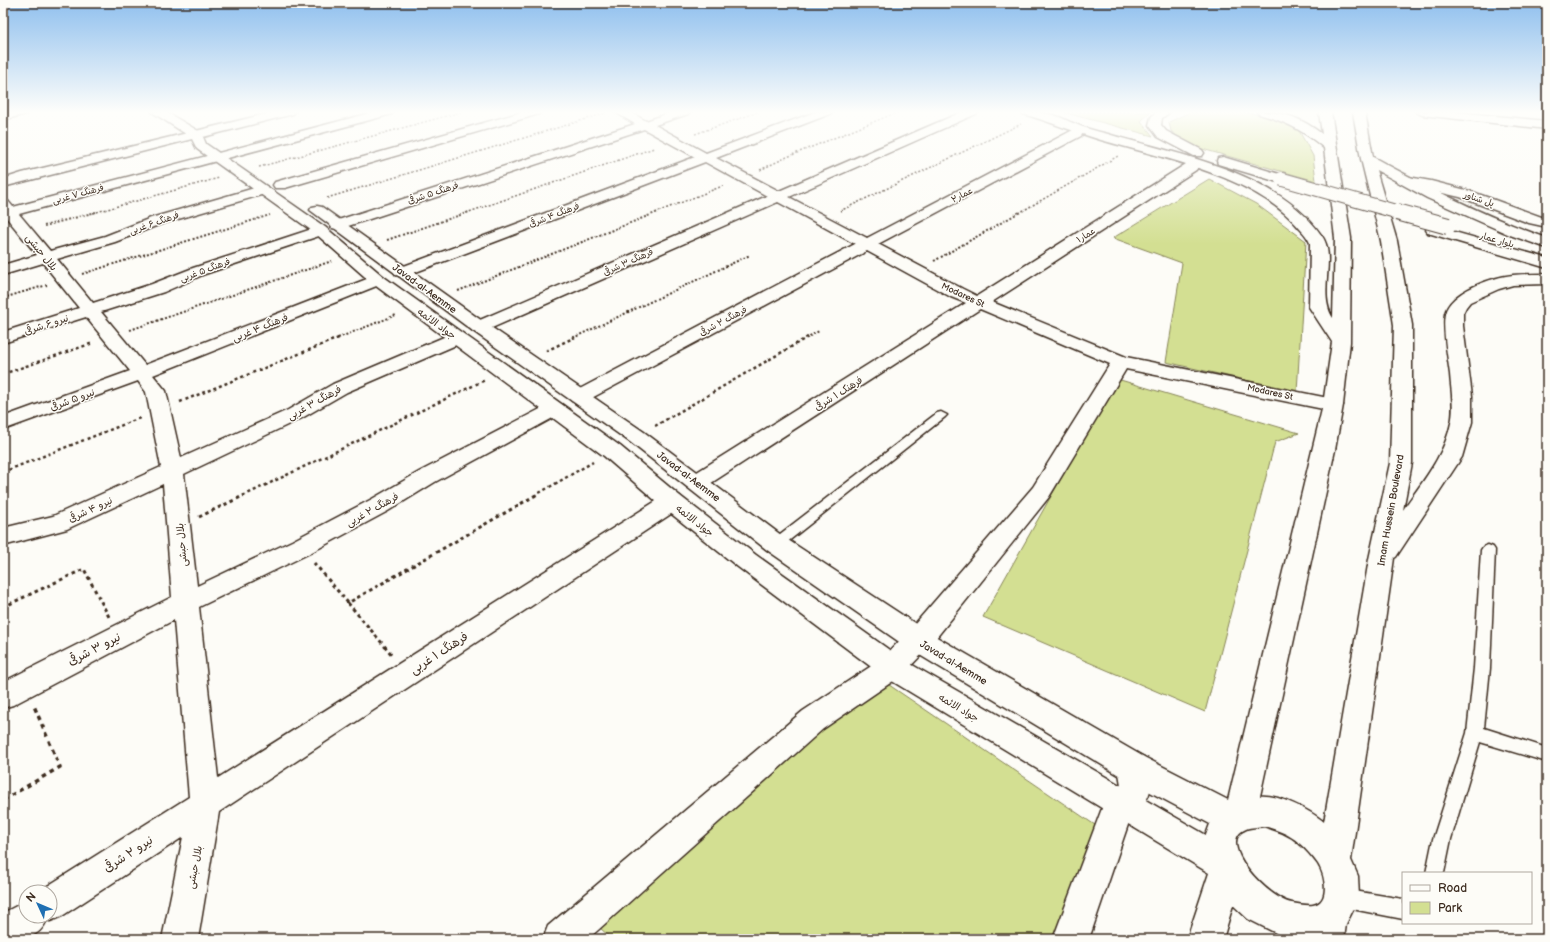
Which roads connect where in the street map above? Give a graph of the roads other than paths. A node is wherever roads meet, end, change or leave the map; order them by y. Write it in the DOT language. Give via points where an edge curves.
graph roads {
  1 [pos="84,156"];
  2 [pos="103,156"];
  3 [pos="220,156"];
  4 [pos="284,156"];
  5 [pos="321,156"];
  6 [pos="549,156"];
  7 [pos="701,156"];
  8 [pos="710,156"];
  9 [pos="872,156"];
  10 [pos="1035,156"];
  11 [pos="1170,156"];
  12 [pos="1191,156"];
  13 [pos="1207,156"];
  14 [pos="1331,156"];
  15 [pos="1366,156"];
  16 [pos="705,158"];
  17 [pos="1367,159"];
  18 [pos="1190,167"];
  19 [pos="248,171"];
  20 [pos="3,174"];
  21 [pos="1278,180"];
  22 [pos="1408,181"];
  23 [pos="3,183"];
  24 [pos="778,197"];
  25 [pos="5,210"];
  26 [pos="1547,223"];
  27 [pos="328,228"];
  28 [pos="1440,228"];
  29 [pos="1547,243"];
  30 [pos="867,245"];
  31 [pos="358,251"];
  32 [pos="1547,254"];
  33 [pos="45,257"];
  34 [pos="1547,263"];
  35 [pos="3,270"];
  36 [pos="402,272"];
  37 [pos="1547,279"];
  38 [pos="378,280"];
  39 [pos="980,303"];
  40 [pos="90,310"];
  41 [pos="479,327"];
  42 [pos="3,338"];
  43 [pos="457,338"];
  44 [pos="1341,342"];
  45 [pos="1121,362"];
  46 [pos="142,374"];
  47 [pos="579,397"];
  48 [pos="1333,405"];
  49 [pos="555,409"];
  50 [pos="940,415"];
  51 [pos="3,424"];
  52 [pos="174,471"];
  53 [pos="697,482"];
  54 [pos="672,502"];
  55 [pos="3,537"];
  56 [pos="776,544"];
  57 [pos="1488,550"];
  58 [pos="1381,559"];
  59 [pos="186,602"];
  60 [pos="918,640"];
  61 [pos="892,667"];
  62 [pos="14,691"];
  63 [pos="1475,733"];
  64 [pos="1547,755"];
  65 [pos="1133,767"];
  66 [pos="1120,803"];
  67 [pos="205,804"];
  68 [pos="1237,816"];
  69 [pos="1334,861"];
  70 [pos="1226,866"];
  71 [pos="1435,872"];
  72 [pos="58,899"];
  73 [pos="1402,909"];
  74 [pos="1333,917"];
  75 [pos="19,924"];
  76 [pos="3,934"];
  77 [pos="180,939"];
  78 [pos="561,939"];
  79 [pos="1071,939"];
  80 [pos="1205,939"];
  1 -- 20 [label="street"];
  2 -- 23 [label="street"];
  3 -- 19 [label="street, جواد الائمه"];
  4 -- 19 [label="street"];
  5 -- 19 [label="street"];
  6 -- 27 [label="street, فرهنگ ۵ شرقی"];
  7 -- 16 [label="street, Modares St"];
  8 -- 16 [label="street, فرهنگ ۴ شرقی"];
  9 -- 24 [label="street, فرهنگ ۳ شرقی"];
  10 -- 30 [label="street, عمار۲"];
  11 -- 44 [label="street" via="1210,168 1266,193 1306,225 1317,239 1318,308"];
  12 -- 21 [label="street"];
  13 -- 21 [label="street"];
  14 -- 44 [label="street" via="1343,238"];
  15 -- 17 [label="street, Imam Hussein Boulevard"];
  16 -- 24 [label="street, Modares St"];
  16 -- 36 [label="street, فرهنگ ۴ شرقی"];
  17 -- 22 [label="street"];
  17 -- 58 [label="street, Imam Hussein Boulevard" via="1389,241 1403,325 1401,463"];
  18 -- 39 [label="street, عمار۱"];
  19 -- 25 [label="street, فرهنگ ۷ غربی"];
  19 -- 27 [label="street, جواد الائمه"];
  19 -- 33 [label="street, فرهنگ ۶ غربی" via="156,221 110,239"];
  21 -- 28 [label="street"];
  22 -- 26 [label="street, پل شناور" via="1447,188"];
  22 -- 29 [label="street" via="1432,195 1515,232"];
  24 -- 30 [label="street, Modares St"];
  24 -- 41 [label="street, فرهنگ ۳ شرقی"];
  25 -- 33 [label="street, بلال حبشی"];
  27 -- 31 [label="street, جواد الائمه"];
  27 -- 40 [label="street, فرهنگ ۵ غربی"];
  28 -- 32 [label="street, بلوار عمار"];
  28 -- 34 [label="street"];
  30 -- 39 [label="street, Modares St"];
  30 -- 47 [label="street, فرهنگ ۲ شرقی"];
  31 -- 36 [label="street, Javad-al-Aemme"];
  31 -- 38 [label="street, جواد الائمه"];
  33 -- 35 [label="street, فرهنگ ۶ غربی"];
  33 -- 40 [label="street, بلال حبشی"];
  36 -- 41 [label="street, Javad-al-Aemme"];
  37 -- 58 [label="street" via="1513,280 1493,285 1464,298 1458,305 1454,312 1454,326 1462,396 1460,429 1451,457"];
  38 -- 43 [label="street, جواد الائمه"];
  38 -- 46 [label="street, فرهنگ ۴ غربی"];
  39 -- 45 [label="street, Modares St"];
  39 -- 53 [label="street, فرهنک ۱ شرقی"];
  40 -- 42 [label="street, نیرو ۶ شرقی"];
  40 -- 46 [label="street, بلال حبشی"];
  41 -- 47 [label="street, Javad-al-Aemme"];
  43 -- 49 [label="street, جواد الائمه"];
  43 -- 52 [label="street, فرهنگ ۳ غربی" via="340,388 295,414"];
  44 -- 48 [label="street"];
  45 -- 48 [label="street, Modares St"];
  45 -- 60 [label="street" via="1041,492"];
  46 -- 51 [label="street, نیرو ۵ شرقی"];
  46 -- 52 [label="street, بلال حبشی" via="156,391"];
  47 -- 53 [label="street, Javad-al-Aemme"];
  48 -- 68 [label="street"];
  49 -- 54 [label="street, جواد الائمه" via="612,451"];
  49 -- 59 [label="street, فرهنگ ۲ غربی" via="301,547"];
  50 -- 56 [label="lane"];
  52 -- 55 [label="street, نیرو ۴ شرقی" via="59,523"];
  52 -- 59 [label="street, بلال حبشی"];
  53 -- 56 [label="street, Javad-al-Aemme"];
  54 -- 61 [label="street, جواد الائمه" via="747,561"];
  54 -- 67 [label="street, فرهنگ ۱ غربی"];
  56 -- 60 [label="street, Javad-al-Aemme"];
  57 -- 63 [label="lane" via="1482,668"];
  58 -- 69 [label="street, Imam Hussein Boulevard"];
  59 -- 62 [label="street, نیرو ۳ شرقی"];
  59 -- 67 [label="street, بلال حبشی"];
  60 -- 61 [label="street"];
  60 -- 65 [label="street, Javad-al-Aemme"];
  61 -- 66 [label="street, جواد الائمه"];
  61 -- 78 [label="street" via="813,720"];
  63 -- 64 [label="lane"];
  63 -- 71 [label="lane" via="1442,839"];
  65 -- 66 [label="street" via="1137,785 1128,800"];
  65 -- 68 [label="street, Javad-al-Aemme"];
  66 -- 70 [label="street, جواد الائمه"];
  66 -- 79 [label="street"];
  67 -- 72 [label="street, نیرو ۲ شرقی"];
  67 -- 77 [label="street, بلال حبشی"];
  68 -- 69 [label="street" via="1264,810 1287,817 1311,832 1330,852"];
  68 -- 70 [label="street" via="1227,823 1220,841"];
  69 -- 74 [label="street" via="1342,876"];
  70 -- 74 [label="street" via="1238,886 1260,907 1286,920 1312,923"];
  70 -- 80 [label="street"];
  73 -- 74 [label="lane"];
  75 -- 76 [label="street"];
}
